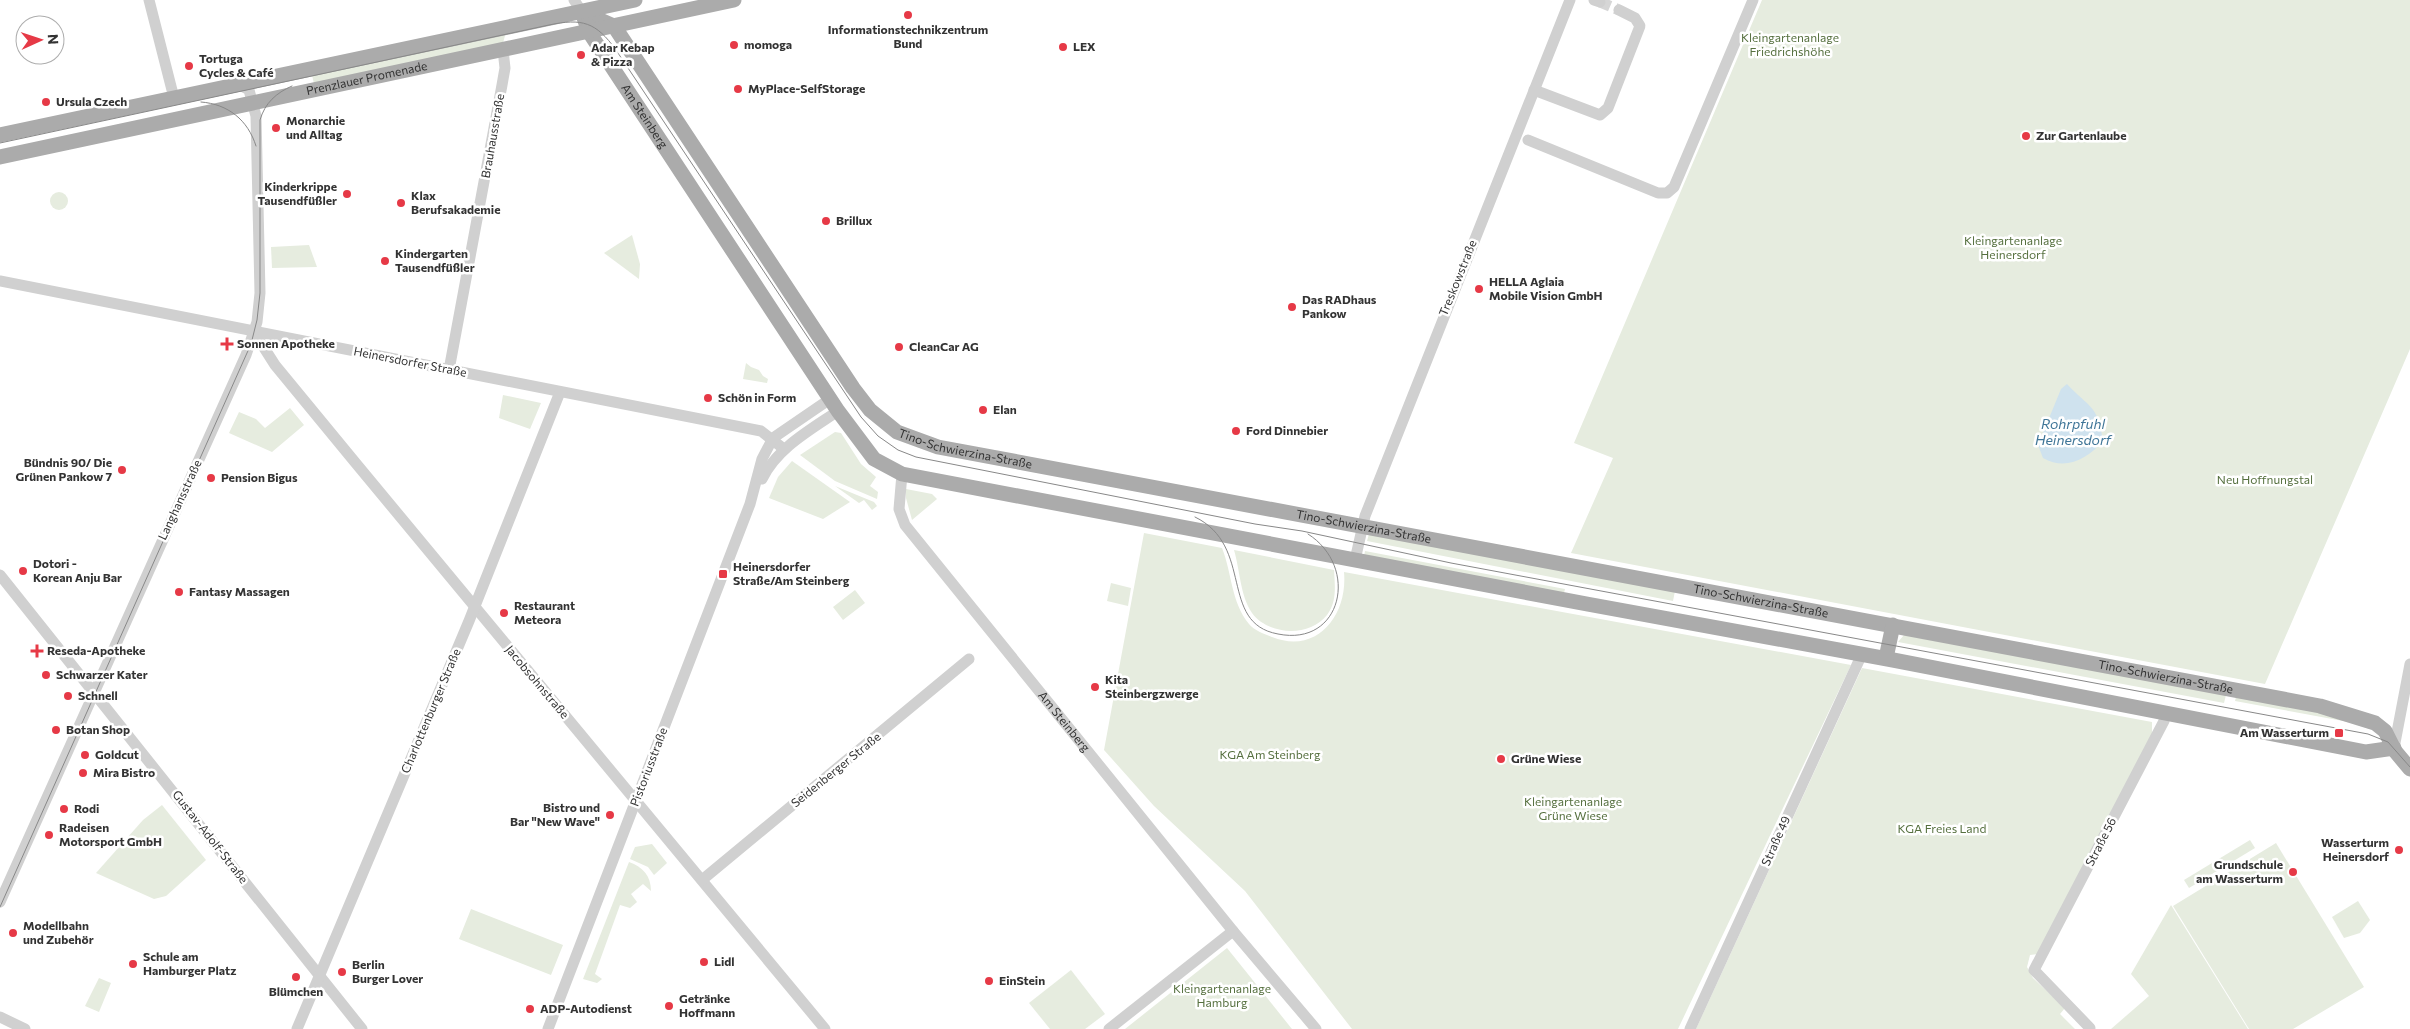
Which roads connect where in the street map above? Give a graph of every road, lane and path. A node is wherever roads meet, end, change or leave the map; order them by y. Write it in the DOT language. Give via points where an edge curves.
graph roads {
  1 [pos="149,0"];
  2 [pos="635,0"];
  3 [pos="734,0"];
  4 [pos="1570,0"];
  5 [pos="1753,0"];
  6 [pos="578,6"];
  7 [pos="1620,10"];
  8 [pos="614,26"];
  9 [pos="589,32"];
  10 [pos="503,50"];
  11 [pos="238,84"];
  12 [pos="1534,90"];
  13 [pos="174,98"];
  14 [pos="254,102"];
  15 [pos="0,134"];
  16 [pos="1528,140"];
  17 [pos="0,157"];
  18 [pos="0,280"];
  19 [pos="254,332"];
  20 [pos="449,370"];
  21 [pos="560,392"];
  22 [pos="841,399"];
  23 [pos="773,438"];
  24 [pos="784,449"];
  25 [pos="902,474"];
  26 [pos="750,504"];
  27 [pos="1362,525"];
  28 [pos="1355,560"];
  29 [pos="0,575"];
  30 [pos="474,608"];
  31 [pos="1893,625"];
  32 [pos="1862,654"];
  33 [pos="1886,658"];
  34 [pos="969,659"];
  35 [pos="2410,664"];
  36 [pos="95,692"];
  37 [pos="2166,713"];
  38 [pos="2398,724"];
  39 [pos="2410,727"];
  40 [pos="2394,748"];
  41 [pos="2410,769"];
  42 [pos="636,800"];
  43 [pos="702,880"];
  44 [pos="0,902"];
  45 [pos="1233,931"];
  46 [pos="319,975"];
  47 [pos="0,1017"];
  48 [pos="2090,1028"];
  49 [pos="26,1029"];
  50 [pos="297,1029"];
  51 [pos="362,1029"];
  52 [pos="548,1029"];
  53 [pos="825,1029"];
  54 [pos="1109,1029"];
  55 [pos="1316,1029"];
  56 [pos="1690,1029"];
  1 -- 13 [label="street"];
  2 -- 6 [label="main road, Prenzlauer Promenade"];
  3 -- 8 [label="main road, Prenzlauer Promenade"];
  4 -- 12 [label="street, Treskowstraße"];
  5 -- 16 [label="street" via="1674,187 1667,193 1658,193"];
  6 -- 8 [label="main road"];
  6 -- 9 [label="main road, Am Steinberg"];
  6 -- 11 [label="main road, Prenzlauer Promenade" via="518,23"];
  7 -- 12 [label="street" via="1635,18 1640,26 1608,108 1600,115"];
  8 -- 9 [label="main road, Prenzlauer Promenade"];
  8 -- 22 [label="main road, Am Steinberg"];
  9 -- 10 [label="main road, Prenzlauer Promenade"];
  9 -- 22 [label="main road, Am Steinberg"];
  10 -- 14 [label="main road, Prenzlauer Promenade"];
  10 -- 20 [label="street, Brauhausstraße" via="502,86"];
  11 -- 13 [label="main road, Prenzlauer Promenade"];
  11 -- 14 [label="street" via="249,90"];
  12 -- 27 [label="street, Treskowstraße"];
  13 -- 15 [label="main road, Prenzlauer Promenade"];
  14 -- 17 [label="main road, Prenzlauer Promenade"];
  14 -- 19 [label="street, Langhansstraße" via="260,293"];
  18 -- 19 [label="street, Heinersdorfer Straße"];
  19 -- 20 [label="street, Heinersdorfer Straße"];
  19 -- 30 [label="street, Jacobsohnstraße" via="277,367"];
  19 -- 36 [label="street, Langhansstraße"];
  20 -- 21 [label="street, Heinersdorfer Straße"];
  21 -- 23 [label="street, Heinersdorfer Straße" via="761,431"];
  21 -- 30 [label="street, Charlottenburger Straße"];
  22 -- 23 [label="street, Pistoriusstraße"];
  22 -- 24 [label="street, Pistoriusstraße"];
  22 -- 25 [label="main road, Am Steinberg" via="874,459"];
  22 -- 27 [label="main road, Tino-Schwierzina-Straße" via="870,410 897,432 927,444"];
  23 -- 24 [label="street, Heinersdorfer Straße"];
  23 -- 26 [label="street, Pistoriusstraße" via="762,459"];
  24 -- 26 [label="street, Pistoriusstraße" via="767,467"];
  25 -- 28 [label="main road"];
  25 -- 45 [label="street, Am Steinberg" via="899,509 904,525"];
  26 -- 42 [label="street, Pistoriusstraße"];
  27 -- 28 [label="street, Treskowstraße"];
  27 -- 31 [label="main road, Tino-Schwierzina-Straße"];
  28 -- 32 [label="main road"];
  29 -- 36 [label="street, Gustav-Adolf-Straße"];
  30 -- 42 [label="street, Jacobsohnstraße"];
  30 -- 46 [label="street, Charlottenburger Straße"];
  31 -- 33 [label="main road"];
  31 -- 40 [label="main road, Tino-Schwierzina-Straße" via="2320,706 2376,723"];
  32 -- 33 [label="main road"];
  32 -- 56 [label="street, Straße 49"];
  33 -- 37 [label="main road"];
  34 -- 43 [label="street, Seidenberger Straße"];
  35 -- 38 [label="street"];
  36 -- 44 [label="street, Langhansstraße"];
  36 -- 46 [label="street, Gustav-Adolf-Straße"];
  37 -- 40 [label="main road" via="2366,752"];
  37 -- 48 [label="street, Straße 56" via="2034,970"];
  38 -- 39 [label="street"];
  38 -- 40 [label="street"];
  40 -- 41 [label="main road, Tino-Schwierzina-Straße"];
  42 -- 43 [label="street, Jacobsohnstraße"];
  42 -- 52 [label="street, Pistoriusstraße"];
  43 -- 53 [label="street, Jacobsohnstraße"];
  45 -- 54 [label="street"];
  45 -- 55 [label="street, Am Steinberg"];
  46 -- 50 [label="street, Charlottenburger Straße"];
  46 -- 51 [label="street, Gustav-Adolf-Straße"];
  47 -- 49 [label="street"];
}
